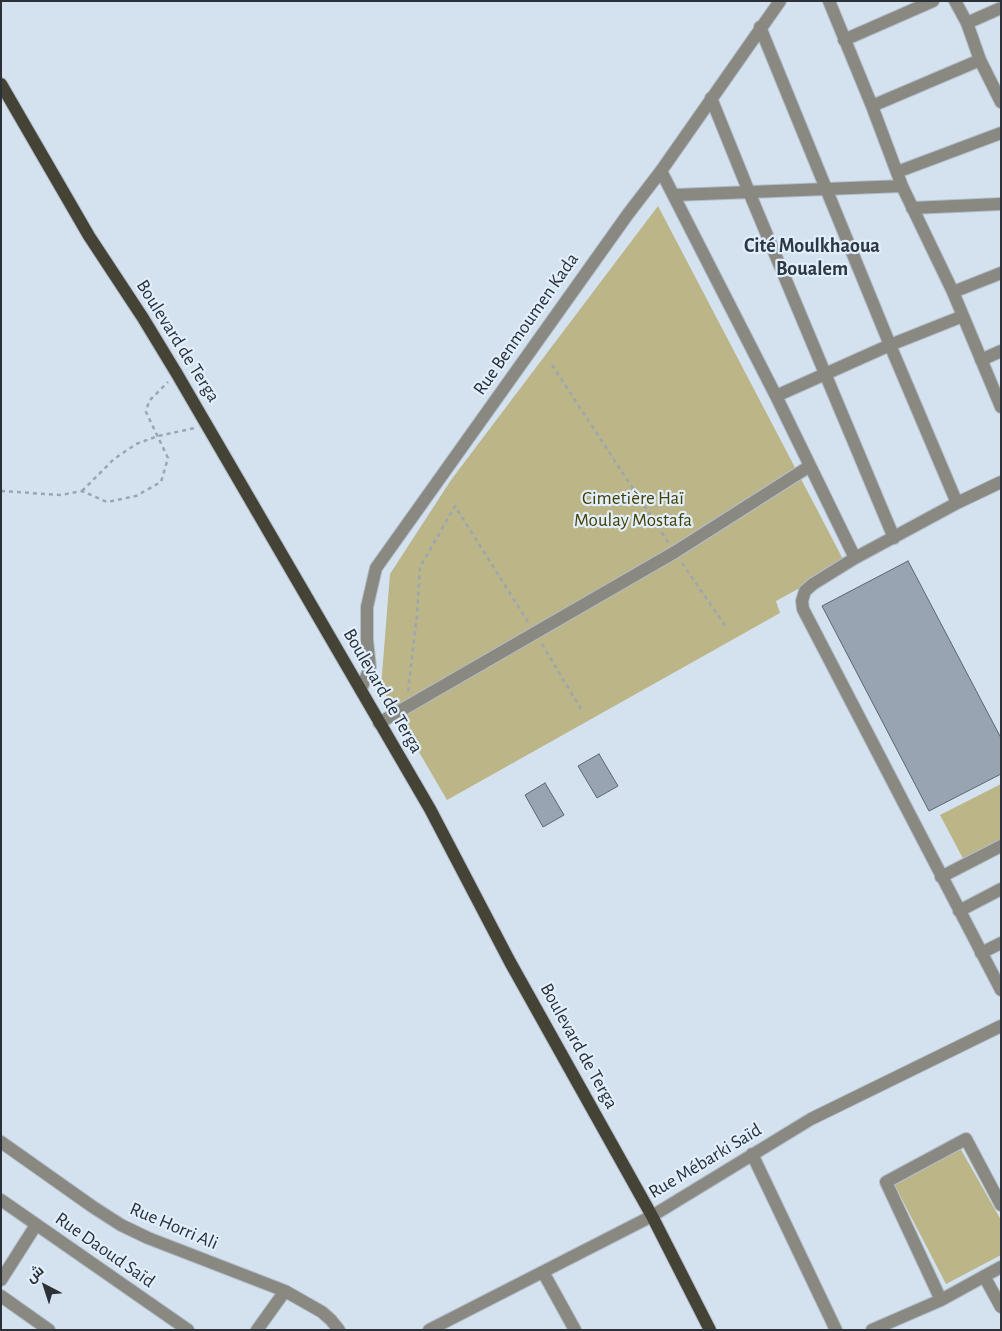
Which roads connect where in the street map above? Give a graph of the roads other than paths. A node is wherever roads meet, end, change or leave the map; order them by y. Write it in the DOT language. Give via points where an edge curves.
graph roads {
  1 [pos="780,1"];
  2 [pos="829,1"];
  3 [pos="933,1"];
  4 [pos="955,1"];
  5 [pos="1001,8"];
  6 [pos="966,23"];
  7 [pos="760,27"];
  8 [pos="844,40"];
  9 [pos="980,60"];
  10 [pos="1,84"];
  11 [pos="711,98"];
  12 [pos="1001,102"];
  13 [pos="872,106"];
  14 [pos="1001,133"];
  15 [pos="661,171"];
  16 [pos="897,172"];
  17 [pos="902,186"];
  18 [pos="826,190"];
  19 [pos="749,192"];
  20 [pos="674,194"];
  21 [pos="1001,204"];
  22 [pos="912,208"];
  23 [pos="1001,273"];
  24 [pos="953,292"];
  25 [pos="963,316"];
  26 [pos="890,345"];
  27 [pos="1001,350"];
  28 [pos="981,360"];
  29 [pos="824,374"];
  30 [pos="776,396"];
  31 [pos="1001,407"];
  32 [pos="810,466"];
  33 [pos="1001,482"];
  34 [pos="957,503"];
  35 [pos="894,538"];
  36 [pos="855,558"];
  37 [pos="361,689"];
  38 [pos="379,724"];
  39 [pos="1001,846"];
  40 [pos="941,877"];
  41 [pos="1001,889"];
  42 [pos="959,911"];
  43 [pos="1001,943"];
  44 [pos="981,953"];
  45 [pos="1001,990"];
  46 [pos="1001,1026"];
  47 [pos="1,1142"];
  48 [pos="752,1154"];
  49 [pos="1,1200"];
  50 [pos="1001,1206"];
  51 [pos="652,1216"];
  52 [pos="36,1225"];
  53 [pos="1001,1267"];
  54 [pos="542,1272"];
  55 [pos="984,1276"];
  56 [pos="1,1280"];
  57 [pos="285,1291"];
  58 [pos="1,1296"];
  59 [pos="940,1300"];
  60 [pos="1001,1307"];
  61 [pos="49,1330"];
  62 [pos="188,1330"];
  63 [pos="257,1330"];
  64 [pos="339,1330"];
  65 [pos="429,1330"];
  66 [pos="575,1330"];
  67 [pos="710,1330"];
  68 [pos="836,1330"];
  69 [pos="872,1330"];
  1 -- 7 [label="street, Rue Benmoumen Kada"];
  2 -- 8 [label="street"];
  3 -- 8 [label="street"];
  4 -- 6 [label="street"];
  5 -- 6 [label="street"];
  6 -- 9 [label="street"];
  7 -- 11 [label="street, Rue Benmoumen Kada"];
  7 -- 18 [label="street"];
  8 -- 13 [label="street"];
  9 -- 12 [label="street"];
  9 -- 13 [label="street"];
  10 -- 37 [label="main road, Boulevard de Terga" via="89,236 177,374"];
  11 -- 15 [label="street, Rue Benmoumen Kada"];
  11 -- 19 [label="street"];
  13 -- 16 [label="street"];
  14 -- 16 [label="street"];
  15 -- 20 [label="street"];
  15 -- 37 [label="street, Rue Benmoumen Kada" via="376,568 367,607 370,668"];
  16 -- 17 [label="street"];
  17 -- 18 [label="street"];
  17 -- 22 [label="street"];
  18 -- 19 [label="street"];
  18 -- 26 [label="street"];
  19 -- 20 [label="street"];
  19 -- 29 [label="street"];
  20 -- 30 [label="street"];
  21 -- 22 [label="street"];
  22 -- 24 [label="street"];
  23 -- 24 [label="street"];
  24 -- 25 [label="street"];
  25 -- 26 [label="street"];
  25 -- 28 [label="street"];
  26 -- 29 [label="street"];
  26 -- 34 [label="street"];
  27 -- 28 [label="street"];
  28 -- 31 [label="street"];
  29 -- 30 [label="street"];
  29 -- 35 [label="street"];
  30 -- 32 [label="street"];
  32 -- 36 [label="street"];
  32 -- 38 [label="street" via="675,552"];
  33 -- 34 [label="street"];
  34 -- 35 [label="street"];
  35 -- 36 [label="street"];
  36 -- 40 [label="street" via="805,591 802,609"];
  37 -- 38 [label="main road, Boulevard de Terga"];
  38 -- 51 [label="main road, Boulevard de Terga" via="430,809 510,962"];
  39 -- 40 [label="street"];
  40 -- 42 [label="street"];
  41 -- 42 [label="street"];
  42 -- 44 [label="street"];
  43 -- 44 [label="street"];
  44 -- 45 [label="street"];
  46 -- 48 [label="street, Rue Mébarki Saïd" via="811,1119"];
  47 -- 57 [label="street, Rue Horri Ali" via="122,1225"];
  48 -- 51 [label="street, Rue Mébarki Saïd"];
  48 -- 68 [label="street"];
  49 -- 52 [label="street, Rue Daoud Saïd"];
  50 -- 59 [label="street" via="966,1139 886,1182"];
  51 -- 54 [label="street, Rue Mébarki Saïd"];
  51 -- 67 [label="main road, Boulevard de Terga"];
  52 -- 56 [label="street"];
  52 -- 62 [label="street, Rue Daoud Saïd"];
  53 -- 55 [label="street"];
  54 -- 65 [label="street, Rue Mébarki Saïd"];
  54 -- 66 [label="street"];
  55 -- 59 [label="street"];
  55 -- 60 [label="street"];
  57 -- 63 [label="street"];
  57 -- 64 [label="street, Rue Horri Ali" via="322,1312"];
  58 -- 61 [label="street"];
  59 -- 69 [label="street"];
}
